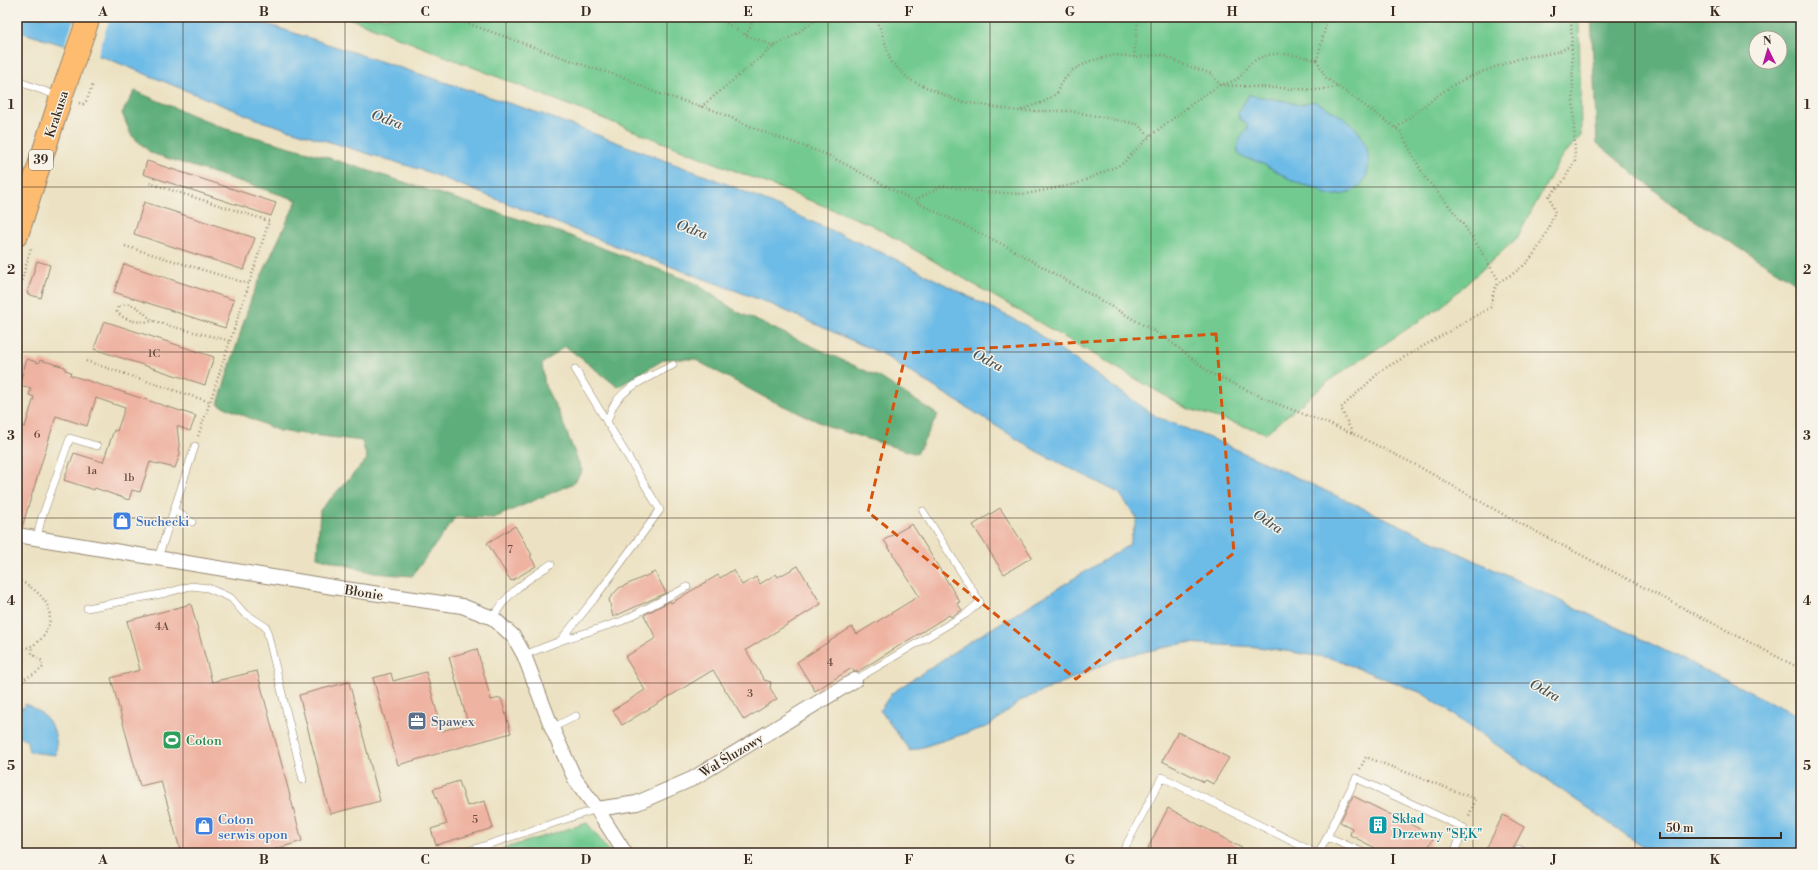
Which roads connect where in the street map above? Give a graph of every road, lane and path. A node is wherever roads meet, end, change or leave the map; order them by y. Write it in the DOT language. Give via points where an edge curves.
graph roads {
  1 [pos="89,17"];
  2 [pos="450,17"];
  3 [pos="716,17"];
  4 [pos="753,17"];
  5 [pos="820,17"];
  6 [pos="874,17"];
  7 [pos="1138,17"];
  8 [pos="1328,17"];
  9 [pos="1571,17"];
  10 [pos="746,35"];
  11 [pos="1572,45"];
  12 [pos="774,46"];
  13 [pos="1134,57"];
  14 [pos="1317,60"];
  15 [pos="17,81"];
  16 [pos="93,84"];
  17 [pos="1220,85"];
  18 [pos="1338,87"];
  19 [pos="67,95"];
  20 [pos="701,107"];
  21 [pos="1018,111"];
  22 [pos="1396,128"];
  23 [pos="1150,136"];
  24 [pos="148,183"];
  25 [pos="914,201"];
  26 [pos="17,235"];
  27 [pos="125,246"];
  28 [pos="1499,281"];
  29 [pos="249,284"];
  30 [pos="154,321"];
  31 [pos="230,341"];
  32 [pos="86,361"];
  33 [pos="672,365"];
  34 [pos="575,369"];
  35 [pos="210,402"];
  36 [pos="607,423"];
  37 [pos="1352,434"];
  38 [pos="97,446"];
  39 [pos="195,446"];
  40 [pos="174,510"];
  41 [pos="923,512"];
  42 [pos="192,522"];
  43 [pos="17,535"];
  44 [pos="37,538"];
  45 [pos="158,558"];
  46 [pos="551,564"];
  47 [pos="17,580"];
  48 [pos="687,586"];
  49 [pos="87,608"];
  50 [pos="493,618"];
  51 [pos="560,641"];
  52 [pos="32,646"];
  53 [pos="17,648"];
  54 [pos="524,655"];
  55 [pos="1801,669"];
  56 [pos="855,680"];
  57 [pos="19,697"];
  58 [pos="576,716"];
  59 [pos="552,728"];
  60 [pos="1356,778"];
  61 [pos="303,780"];
  62 [pos="597,809"];
  63 [pos="1464,828"];
  64 [pos="1328,837"];
  65 [pos="462,853"];
  66 [pos="625,853"];
  67 [pos="1122,853"];
  68 [pos="1316,853"];
  69 [pos="1319,853"];
  70 [pos="1364,853"];
  71 [pos="1454,853"];
  72 [pos="1516,853"];
  73 [pos="1526,853"];
  1 -- 19 [label="main road, Krakusa / 39"];
  2 -- 20 [label="path" via="624,77 654,92"];
  3 -- 10 [label="path"];
  4 -- 10 [label="path"];
  5 -- 12 [label="path"];
  6 -- 21 [label="path" via="891,62 910,80 958,101"];
  7 -- 13 [label="path"];
  8 -- 14 [label="path"];
  9 -- 11 [label="path"];
  10 -- 12 [label="path"];
  11 -- 22 [label="path" via="1563,51 1519,59 1470,77 1438,94 1419,112"];
  11 -- 28 [label="path" via="1575,161 1562,183 1549,196 1555,212 1544,240 1523,266"];
  12 -- 20 [label="path"];
  13 -- 17 [label="path" via="1163,55 1185,66 1212,74"];
  13 -- 21 [label="path" via="1115,55 1090,61 1072,70 1060,84 1058,93 1046,101"];
  14 -- 17 [label="path" via="1277,53 1257,59 1238,79"];
  14 -- 18 [label="path" via="1325,77"];
  15 -- 19 [label="lane"];
  16 -- 19 [label="path" via="83,104"];
  17 -- 18 [label="path" via="1318,90"];
  17 -- 23 [label="path"];
  18 -- 22 [label="path"];
  19 -- 26 [label="main road, Krakusa / 39"];
  20 -- 25 [label="path" via="828,155"];
  21 -- 23 [label="path" via="1070,110 1136,124"];
  22 -- 28 [label="path" via="1424,176 1473,238"];
  23 -- 25 [label="path" via="1122,164 1076,184 1026,194 942,186"];
  24 -- 29 [label="path" via="269,221"];
  25 -- 37 [label="path" via="1008,247 1166,338 1210,373"];
  27 -- 29 [label="path"];
  28 -- 37 [label="path" via="1492,294 1491,307 1382,370 1341,408"];
  29 -- 31 [label="path"];
  30 -- 30 [label="path" via="142,323 122,318 117,312 118,306 126,303 142,309"];
  30 -- 31 [label="path"];
  31 -- 35 [label="path"];
  32 -- 35 [label="path"];
  33 -- 36 [label="lane" via="634,386 616,401"];
  34 -- 36 [label="lane"];
  35 -- 39 [label="path"];
  36 -- 51 [label="lane" via="660,510"];
  37 -- 55 [label="path" via="1416,465 1513,520"];
  38 -- 44 [label="lane" via="70,438"];
  39 -- 40 [label="lane"];
  40 -- 42 [label="lane"];
  40 -- 45 [label="lane"];
  41 -- 56 [label="lane" via="980,602 966,614"];
  43 -- 44 [label="street, Błonie"];
  44 -- 45 [label="street, Błonie"];
  45 -- 50 [label="street, Błonie" via="462,606"];
  46 -- 50 [label="lane" via="517,587 502,603"];
  47 -- 52 [label="path" via="34,589 46,602 50,616 43,637"];
  48 -- 51 [label="lane" via="622,621"];
  49 -- 61 [label="lane" via="191,586 208,588 231,598 243,612 266,627"];
  50 -- 54 [label="street, Błonie" via="514,637"];
  51 -- 54 [label="lane"];
  52 -- 53 [label="path"];
  52 -- 57 [label="path" via="32,654 42,661 43,667 36,674 28,675 23,680"];
  54 -- 59 [label="street, Błonie"];
  56 -- 62 [label="street, Wał Śluzowy" via="692,779 637,803"];
  58 -- 59 [label="lane"];
  59 -- 62 [label="street, Błonie" via="575,779"];
  60 -- 63 [label="lane"];
  60 -- 63 [label="path" via="1366,758 1476,799"];
  60 -- 64 [label="lane"];
  62 -- 65 [label="lane"];
  62 -- 66 [label="street, Błonie"];
  63 -- 71 [label="lane"];
  64 -- 69 [label="lane"];
  64 -- 70 [label="lane"];
  67 -- 68 [label="lane" via="1162,778"];
  72 -- 73 [label="lane" via="1519,849"];
}
